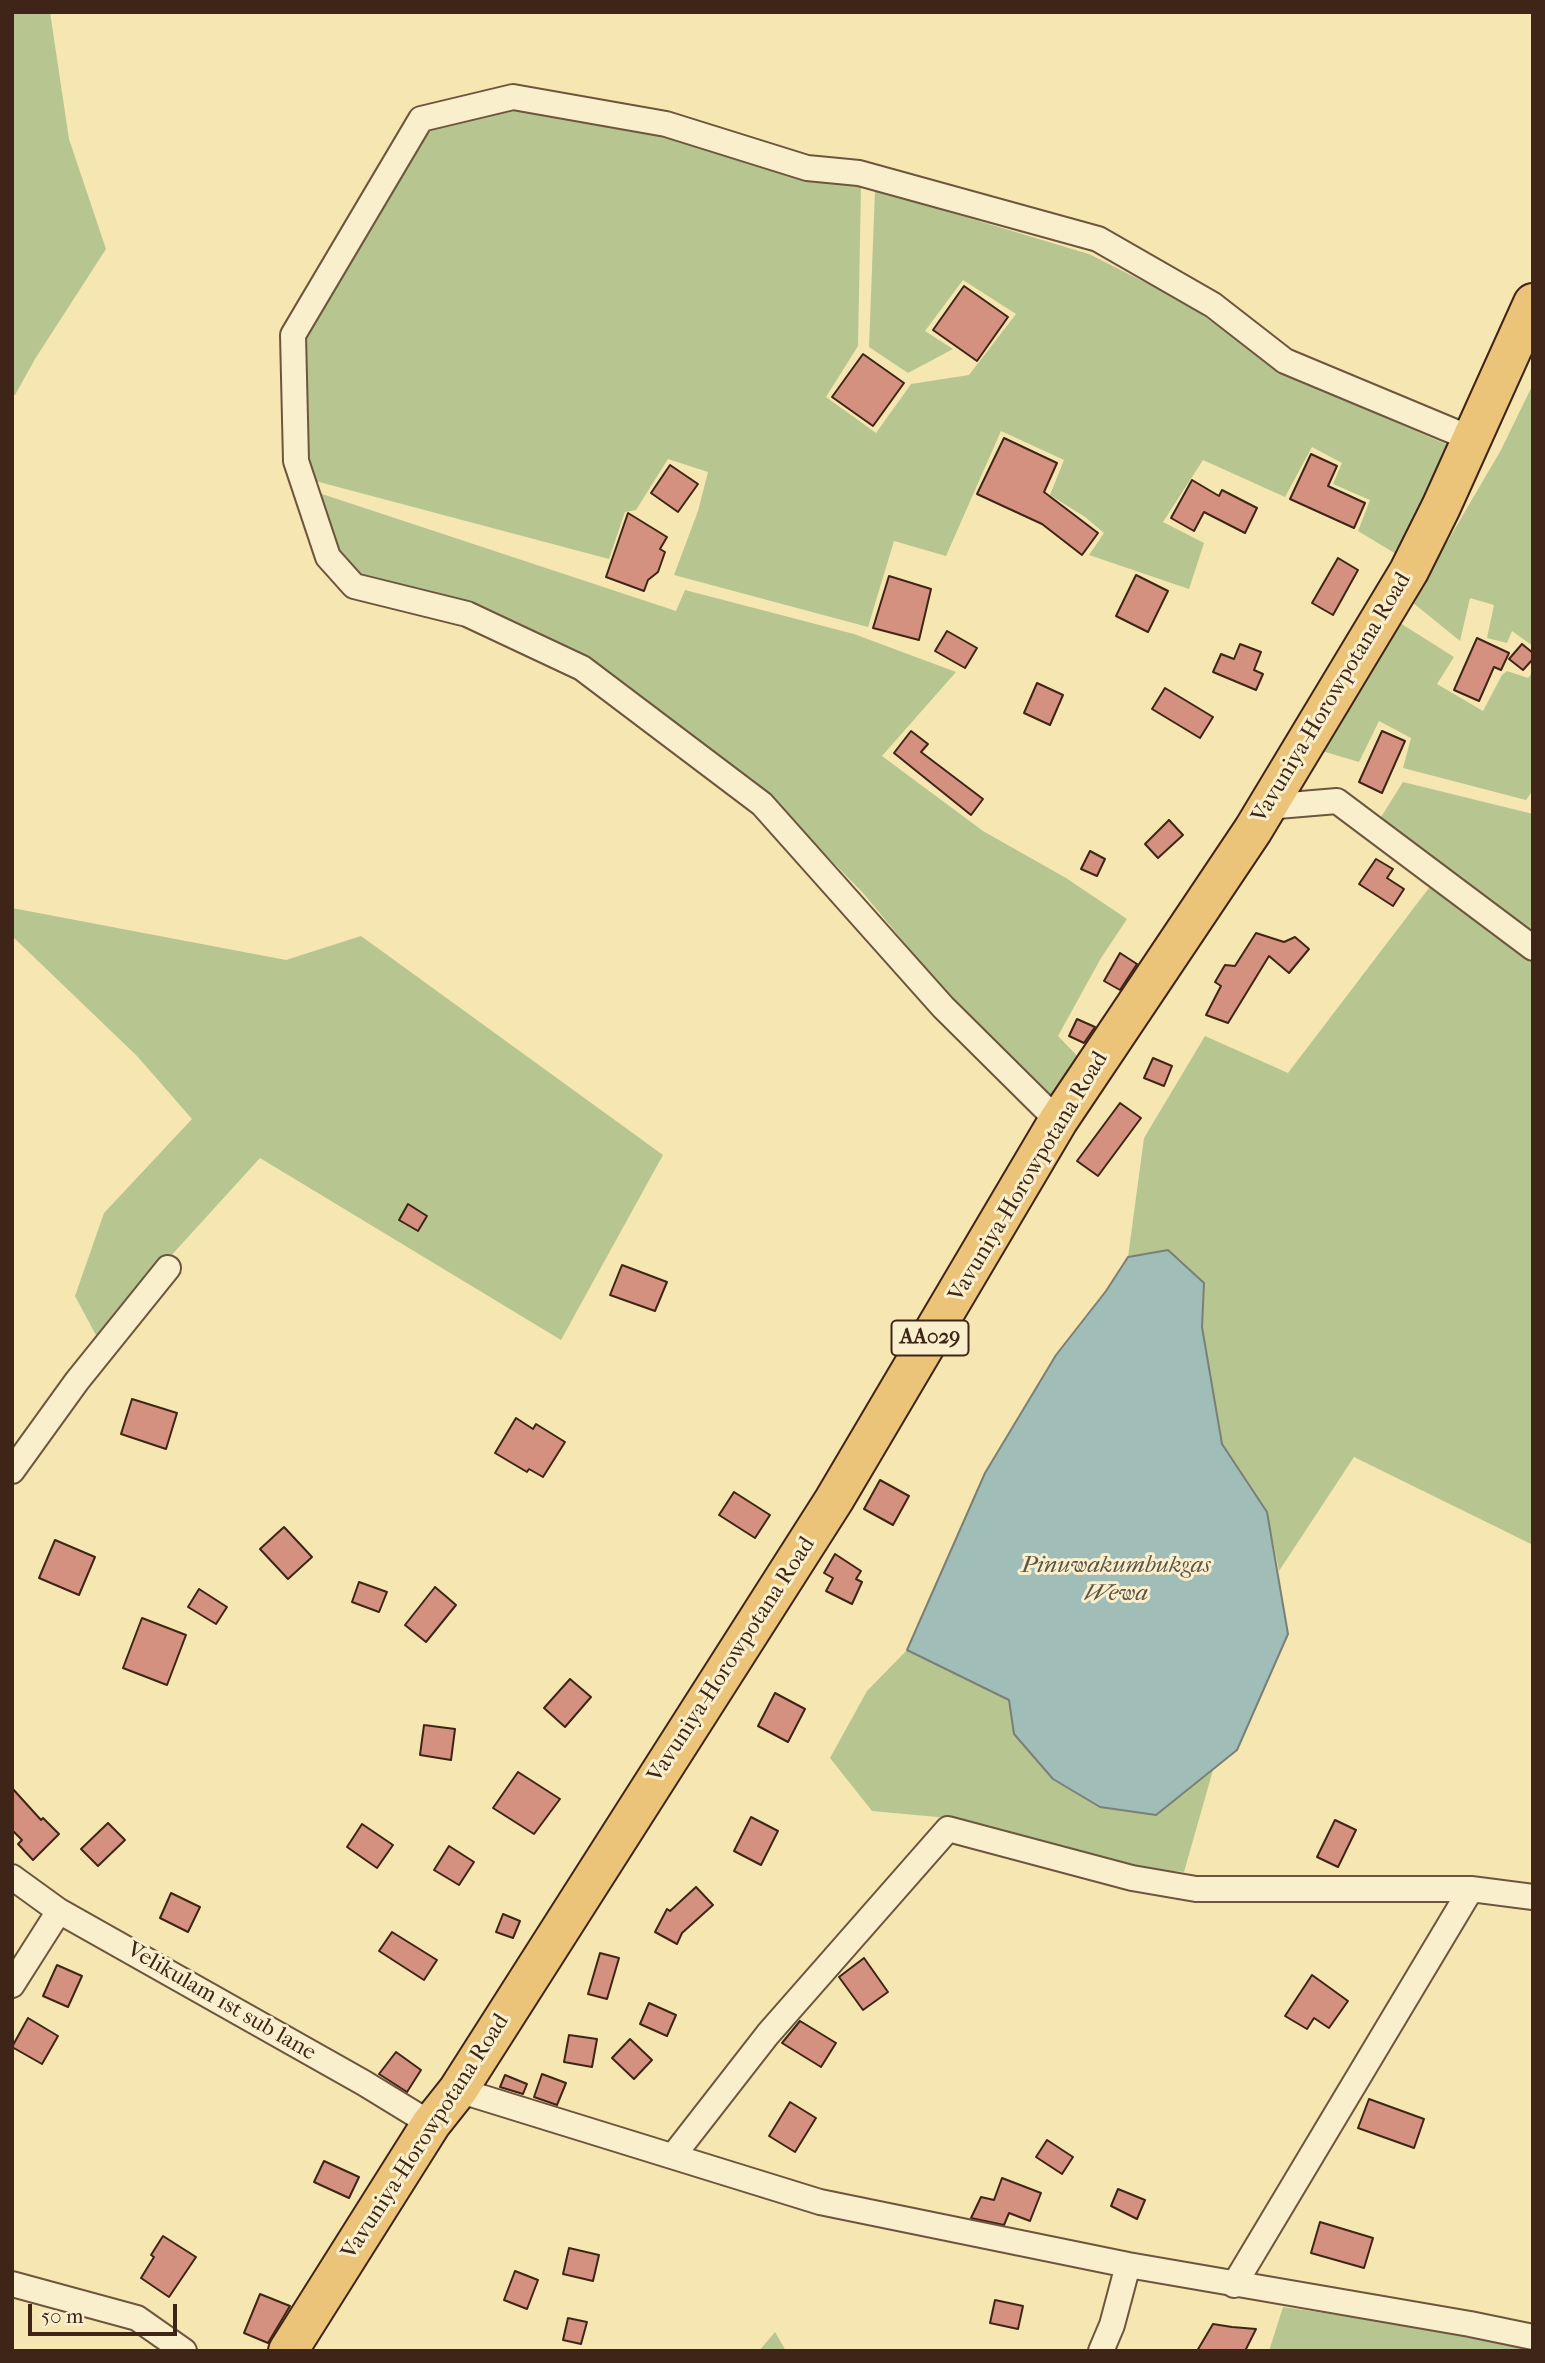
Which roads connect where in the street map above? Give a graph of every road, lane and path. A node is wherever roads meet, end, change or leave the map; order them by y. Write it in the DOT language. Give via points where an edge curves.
graph roads {
  1 [pos="1533,303"];
  2 [pos="1472,439"];
  3 [pos="1266,807"];
  4 [pos="1533,948"];
  5 [pos="1058,1121"];
  6 [pos="168,1268"];
  7 [pos="12,1471"];
  8 [pos="12,1877"];
  9 [pos="1471,1889"];
  10 [pos="1533,1897"];
  11 [pos="59,1911"];
  12 [pos="12,1985"];
  13 [pos="458,2090"];
  14 [pos="431,2124"];
  15 [pos="673,2156"];
  16 [pos="1128,2265"];
  17 [pos="12,2284"];
  18 [pos="1234,2285"];
  19 [pos="1533,2337"];
  20 [pos="184,2351"];
  21 [pos="288,2351"];
  22 [pos="1101,2351"];
  1 -- 2 [label="highway, Vavuniya-Horowpotana Road / AA029"];
  2 -- 3 [label="highway, Vavuniya-Horowpotana Road / AA029" via="1409,571"];
  2 -- 5 [label="street" via="1285,362 1213,305 1098,239 859,173 807,168 667,124 513,97 421,119 293,335 296,461 328,557 354,586 467,614 582,668 762,804 943,1007"];
  3 -- 4 [label="street" via="1337,801"];
  3 -- 5 [label="highway, Vavuniya-Horowpotana Road / AA029"];
  5 -- 13 [label="highway, Vavuniya-Horowpotana Road / AA029" via="855,1467"];
  6 -- 7 [label="street"];
  8 -- 11 [label="street, Velikulam 1st sub lane"];
  9 -- 10 [label="street"];
  9 -- 15 [label="street" via="1196,1889 1132,1878 948,1829 768,2034"];
  9 -- 18 [label="street"];
  11 -- 12 [label="street"];
  11 -- 14 [label="street, Velikulam 1st sub lane"];
  13 -- 14 [label="highway, Vavuniya-Horowpotana Road / AA029"];
  13 -- 15 [label="street"];
  14 -- 21 [label="highway, Vavuniya-Horowpotana Road / AA029"];
  15 -- 16 [label="street" via="820,2202"];
  16 -- 18 [label="street"];
  16 -- 22 [label="street"];
  17 -- 20 [label="street" via="137,2318"];
  18 -- 19 [label="street"];
}
